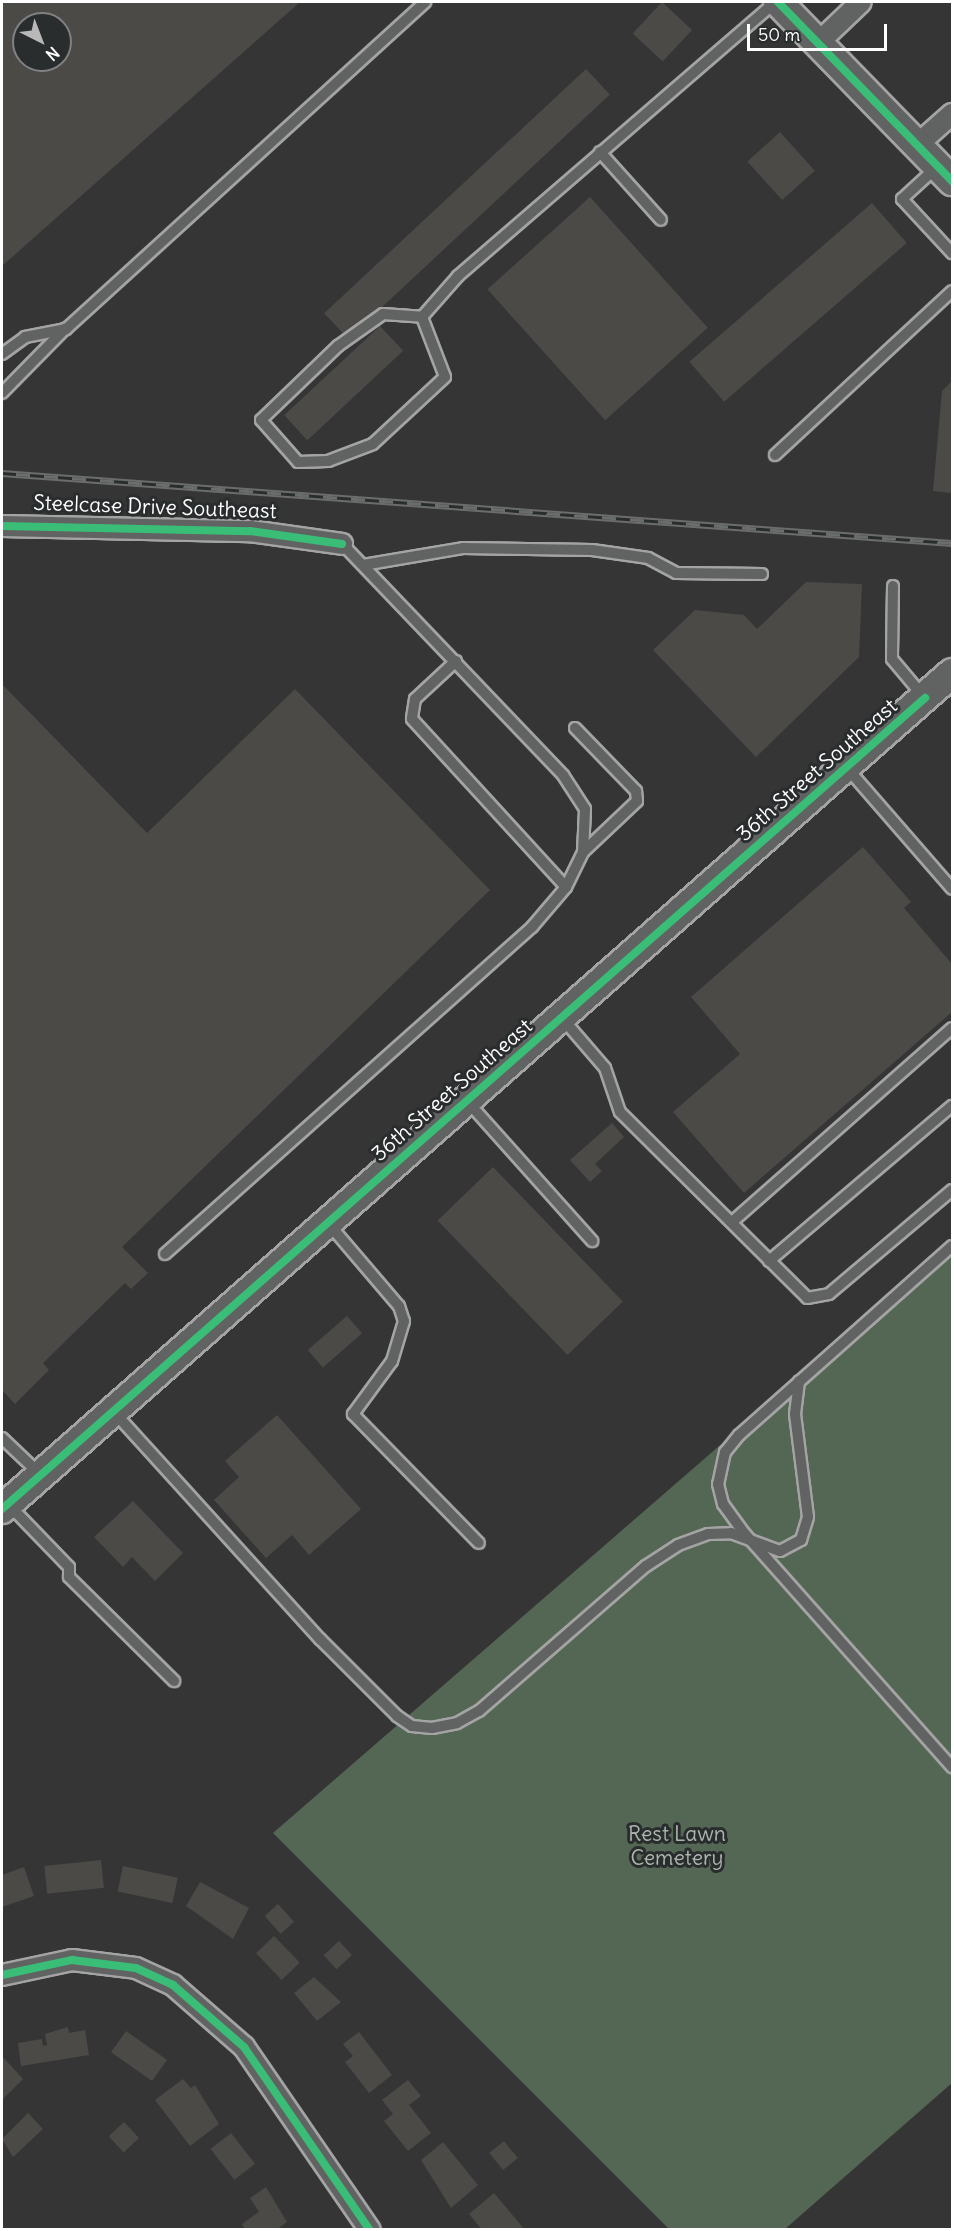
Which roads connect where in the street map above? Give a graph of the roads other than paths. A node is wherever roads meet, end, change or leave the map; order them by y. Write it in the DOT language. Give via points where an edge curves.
graph roads {
  1 [pos="425,2"];
  2 [pos="777,2"];
  3 [pos="861,2"];
  4 [pos="818,43"];
  5 [pos="952,114"];
  6 [pos="916,145"];
  7 [pos="600,152"];
  8 [pos="945,173"];
  9 [pos="661,220"];
  10 [pos="952,254"];
  11 [pos="952,291"];
  12 [pos="422,317"];
  13 [pos="66,329"];
  14 [pos="2,354"];
  15 [pos="2,393"];
  16 [pos="775,455"];
  17 [pos="2,526"];
  18 [pos="342,544"];
  19 [pos="363,565"];
  20 [pos="762,574"];
  21 [pos="893,586"];
  22 [pos="456,661"];
  23 [pos="952,673"];
  24 [pos="925,698"];
  25 [pos="575,728"];
  26 [pos="847,767"];
  27 [pos="583,852"];
  28 [pos="566,887"];
  29 [pos="952,889"];
  30 [pos="562,1018"];
  31 [pos="952,1028"];
  32 [pos="467,1101"];
  33 [pos="952,1106"];
  34 [pos="952,1190"];
  35 [pos="732,1222"];
  36 [pos="328,1223"];
  37 [pos="592,1241"];
  38 [pos="952,1246"];
  39 [pos="165,1254"];
  40 [pos="769,1261"];
  41 [pos="799,1381"];
  42 [pos="113,1410"];
  43 [pos="2,1438"];
  44 [pos="40,1474"];
  45 [pos="4,1506"];
  46 [pos="745,1534"];
  47 [pos="479,1543"];
  48 [pos="174,1681"];
  49 [pos="952,1767"];
  50 [pos="2,1975"];
  51 [pos="370,2229"];
  1 -- 13 [label="lane"];
  2 -- 4 [label="street"];
  2 -- 7 [label="lane"];
  3 -- 4 [label="street"];
  4 -- 6 [label="street"];
  5 -- 6 [label="street"];
  6 -- 8 [label="street"];
  7 -- 9 [label="lane"];
  7 -- 12 [label="lane" via="458,276"];
  8 -- 10 [label="lane" via="902,199"];
  11 -- 16 [label="lane"];
  12 -- 12 [label="lane" via="383,314 338,346 277,399 261,420 297,462 328,461 373,444 445,377"];
  13 -- 14 [label="lane" via="25,337"];
  13 -- 15 [label="lane"];
  17 -- 18 [label="street, Steelcase Drive Southeast" via="250,531"];
  18 -- 19 [label="lane"];
  19 -- 20 [label="lane" via="463,548 592,550 648,558 676,573"];
  19 -- 22 [label="lane"];
  21 -- 24 [label="lane" via="892,659"];
  22 -- 27 [label="lane" via="563,775 585,809"];
  22 -- 28 [label="lane" via="415,699 412,719"];
  23 -- 24 [label="street, 36th Street Southeast"];
  24 -- 26 [label="street, 36th Street Southeast"];
  25 -- 27 [label="lane" via="636,792 637,801"];
  26 -- 29 [label="lane"];
  26 -- 30 [label="street, 36th Street Southeast"];
  27 -- 28 [label="lane"];
  28 -- 39 [label="lane" via="532,927"];
  30 -- 32 [label="street, 36th Street Southeast"];
  30 -- 35 [label="lane" via="605,1068 620,1112"];
  31 -- 35 [label="lane"];
  32 -- 36 [label="street, 36th Street Southeast"];
  32 -- 37 [label="lane"];
  33 -- 40 [label="lane"];
  34 -- 40 [label="lane" via="829,1294 807,1298"];
  35 -- 40 [label="lane"];
  36 -- 42 [label="street, 36th Street Southeast"];
  36 -- 47 [label="lane" via="399,1306 404,1321 392,1361 353,1414"];
  38 -- 41 [label="lane"];
  41 -- 46 [label="lane" via="725,1452 718,1484 723,1504"];
  41 -- 46 [label="lane" via="795,1414 807,1530 792,1548 780,1551 767,1549"];
  42 -- 44 [label="street, 36th Street Southeast"];
  42 -- 46 [label="lane" via="320,1639 412,1726 432,1728 457,1723 479,1711 646,1566 678,1545 708,1534"];
  43 -- 44 [label="lane"];
  44 -- 45 [label="street, 36th Street Southeast"];
  45 -- 48 [label="lane" via="69,1567 69,1577"];
  46 -- 49 [label="lane"];
  50 -- 51 [label="street" via="72,1960 136,1968 173,1985 244,2047"];
}
